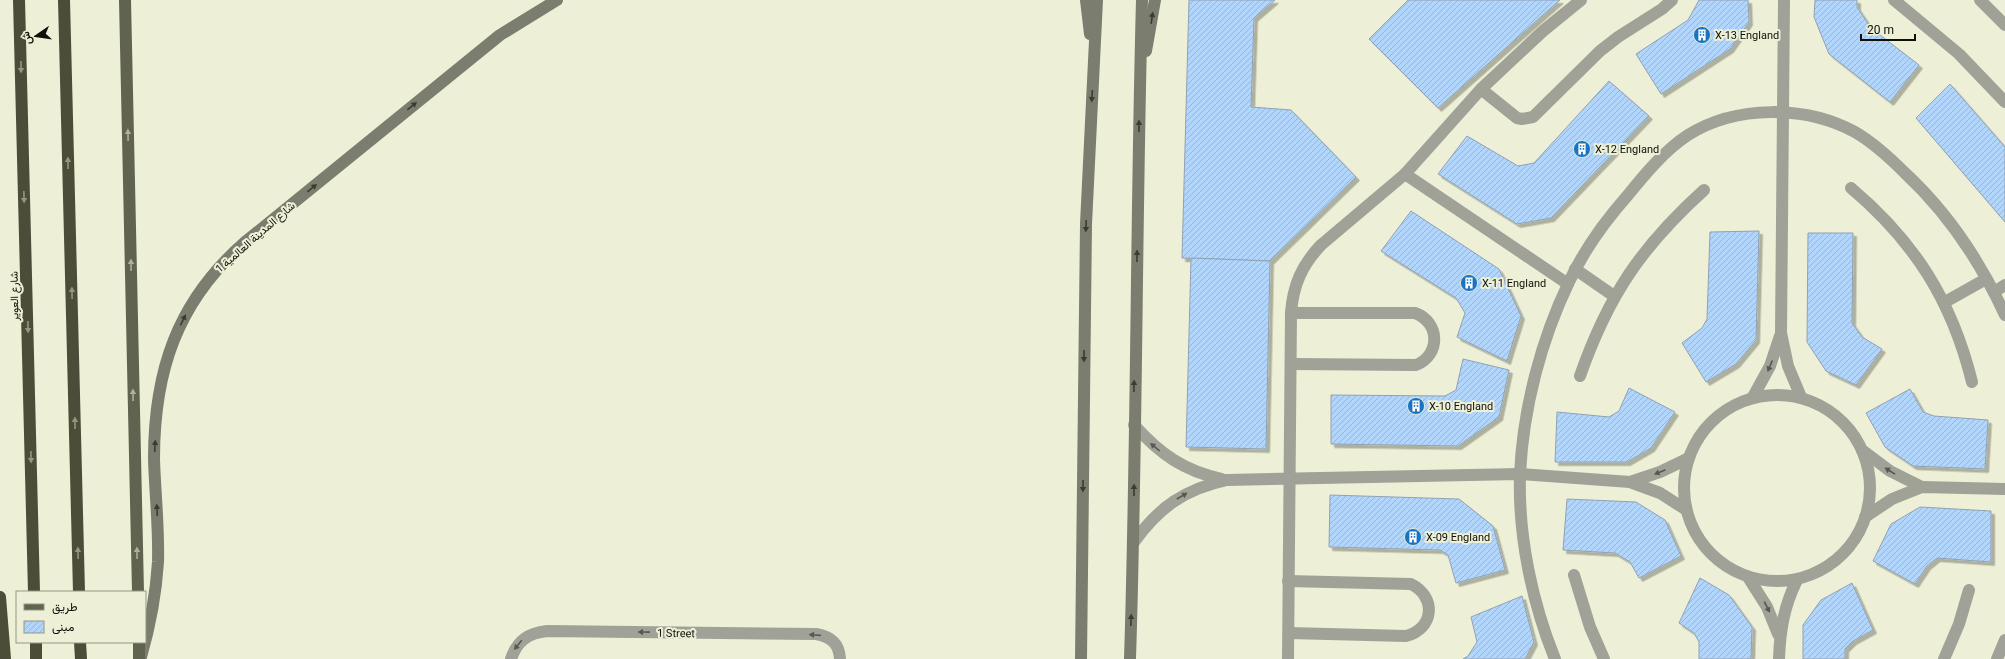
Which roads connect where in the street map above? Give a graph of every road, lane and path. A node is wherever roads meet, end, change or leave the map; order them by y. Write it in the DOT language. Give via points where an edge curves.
graph roads {
  1 [pos="19,0"];
  2 [pos="64,0"];
  3 [pos="125,0"];
  4 [pos="556,0"];
  5 [pos="1086,0"];
  6 [pos="1097,0"];
  7 [pos="1142,0"];
  8 [pos="1155,0"];
  9 [pos="1581,0"];
  10 [pos="1672,0"];
  11 [pos="1784,0"];
  12 [pos="1894,0"];
  13 [pos="1980,0"];
  14 [pos="2005,25"];
  15 [pos="1095,57"];
  16 [pos="1140,84"];
  17 [pos="1481,89"];
  18 [pos="2005,102"];
  19 [pos="1783,112"];
  20 [pos="1405,174"];
  21 [pos="1851,188"];
  22 [pos="1704,190"];
  23 [pos="1575,269"];
  24 [pos="1986,279"];
  25 [pos="1568,284"];
  26 [pos="2005,286"];
  27 [pos="1994,292"];
  28 [pos="1614,296"];
  29 [pos="1944,302"];
  30 [pos="1291,313"];
  31 [pos="2005,315"];
  32 [pos="1781,333"];
  33 [pos="1291,364"];
  34 [pos="1580,376"];
  35 [pos="1972,382"];
  36 [pos="1753,397"];
  37 [pos="1801,397"];
  38 [pos="1134,425"];
  39 [pos="1862,450"];
  40 [pos="1688,459"];
  41 [pos="1520,474"];
  42 [pos="1289,479"];
  43 [pos="1227,480"];
  44 [pos="1630,482"];
  45 [pos="1922,487"];
  46 [pos="2005,489"];
  47 [pos="1686,509"];
  48 [pos="1865,517"];
  49 [pos="1134,542"];
  50 [pos="1574,575"];
  51 [pos="1748,577"];
  52 [pos="1797,580"];
  53 [pos="1288,582"];
  54 [pos="1969,590"];
  55 [pos="34,591"];
  56 [pos="79,591"];
  57 [pos="138,591"];
  58 [pos="0,597"];
  59 [pos="1289,633"];
  60 [pos="146,636"];
  61 [pos="1779,639"];
  62 [pos="2005,640"];
  63 [pos="36,643"];
  64 [pos="80,643"];
  65 [pos="139,643"];
  66 [pos="144,643"];
  67 [pos="5,659"];
  68 [pos="36,659"];
  69 [pos="81,659"];
  70 [pos="140,659"];
  71 [pos="511,659"];
  72 [pos="840,659"];
  73 [pos="1081,659"];
  74 [pos="1130,659"];
  75 [pos="1288,659"];
  76 [pos="1555,659"];
  77 [pos="1604,659"];
  78 [pos="1779,659"];
  79 [pos="1944,659"];
  80 [pos="1997,659"];
  1 -- 55 [label="highway, شارع العوير, one-way"];
  56 -- 2 [label="highway, one-way"];
  57 -- 3 [label="main road, one-way"];
  60 -- 4 [label="street, شارع المدينة العالمية 1, one-way" via="152,614 158,562 154,458 159,400 169,352 194,298 213,274 244,243 500,35"];
  5 -- 15 [label="street"];
  6 -- 15 [label="street"];
  7 -- 16 [label="street"];
  16 -- 8 [label="street, one-way"];
  9 -- 17 [label="street" via="1543,31"];
  10 -- 17 [label="street" via="1600,51 1533,117 1516,118"];
  11 -- 19 [label="street"];
  12 -- 18 [label="street" via="1959,54"];
  13 -- 14 [label="street"];
  15 -- 73 [label="street, one-way" via="1086,224"];
  38 -- 16 [label="street, one-way"];
  17 -- 20 [label="street"];
  19 -- 23 [label="street" via="1731,118 1686,136 1660,159 1614,211"];
  19 -- 24 [label="street" via="1836,123 1873,144 1908,175 1930,200 1968,249"];
  19 -- 32 [label="street"];
  20 -- 25 [label="street"];
  20 -- 30 [label="street" via="1310,257 1295,285"];
  21 -- 29 [label="street" via="1903,238"];
  22 -- 28 [label="street" via="1656,237"];
  23 -- 25 [label="street"];
  23 -- 28 [label="street"];
  24 -- 27 [label="street"];
  24 -- 29 [label="street"];
  25 -- 41 [label="street" via="1536,376"];
  26 -- 27 [label="street"];
  27 -- 31 [label="street"];
  28 -- 34 [label="street" via="1592,341"];
  29 -- 35 [label="street" via="1961,341"];
  30 -- 33 [label="street"];
  30 -- 33 [label="street" via="1415,313 1430,324 1435,342 1430,354 1416,365"];
  32 -- 36 [label="street, one-way" via="1770,366"];
  32 -- 37 [label="street" via="1788,366"];
  33 -- 42 [label="street"];
  36 -- 37 [label="street" via="1777,394"];
  36 -- 40 [label="street" via="1733,405 1715,417 1699,436"];
  37 -- 39 [label="street" via="1826,408 1847,426"];
  43 -- 38 [label="street, one-way" via="1200,474 1181,465 1148,441"];
  49 -- 38 [label="street, one-way"];
  45 -- 39 [label="street, one-way" via="1890,472"];
  39 -- 48 [label="street" via="1870,495"];
  40 -- 44 [label="street, one-way"];
  40 -- 47 [label="street" via="1683,484"];
  41 -- 42 [label="street"];
  41 -- 44 [label="street"];
  41 -- 76 [label="street" via="1521,510 1531,579"];
  42 -- 43 [label="street"];
  42 -- 53 [label="street"];
  49 -- 43 [label="street, one-way" via="1153,518 1177,499 1204,485"];
  44 -- 47 [label="street" via="1660,493"];
  45 -- 46 [label="street"];
  45 -- 48 [label="street" via="1892,499"];
  47 -- 51 [label="street" via="1692,528 1702,545 1717,560"];
  48 -- 52 [label="street" via="1858,535 1832,564 1815,574"];
  74 -- 49 [label="street, one-way"];
  50 -- 77 [label="street" via="1590,627"];
  51 -- 52 [label="street" via="1772,582"];
  51 -- 61 [label="street, one-way" via="1767,607"];
  52 -- 61 [label="street" via="1784,608"];
  53 -- 59 [label="street"];
  53 -- 59 [label="street" via="1411,584 1426,597 1429,611 1424,625 1406,636"];
  54 -- 79 [label="street" via="1959,624"];
  58 -- 67 [label="highway"];
  59 -- 75 [label="street"];
  61 -- 78 [label="street"];
  62 -- 80 [label="street"];
  63 -- 68 [label="highway"];
  64 -- 69 [label="highway"];
  65 -- 70 [label="main road"];
  70 -- 66 [label="street, شارع المدينة العالمية 1, one-way"];
  72 -- 71 [label="street, 1 Street, one-way" via="839,649 834,641 816,634 547,631 527,635 514,650"];
}
